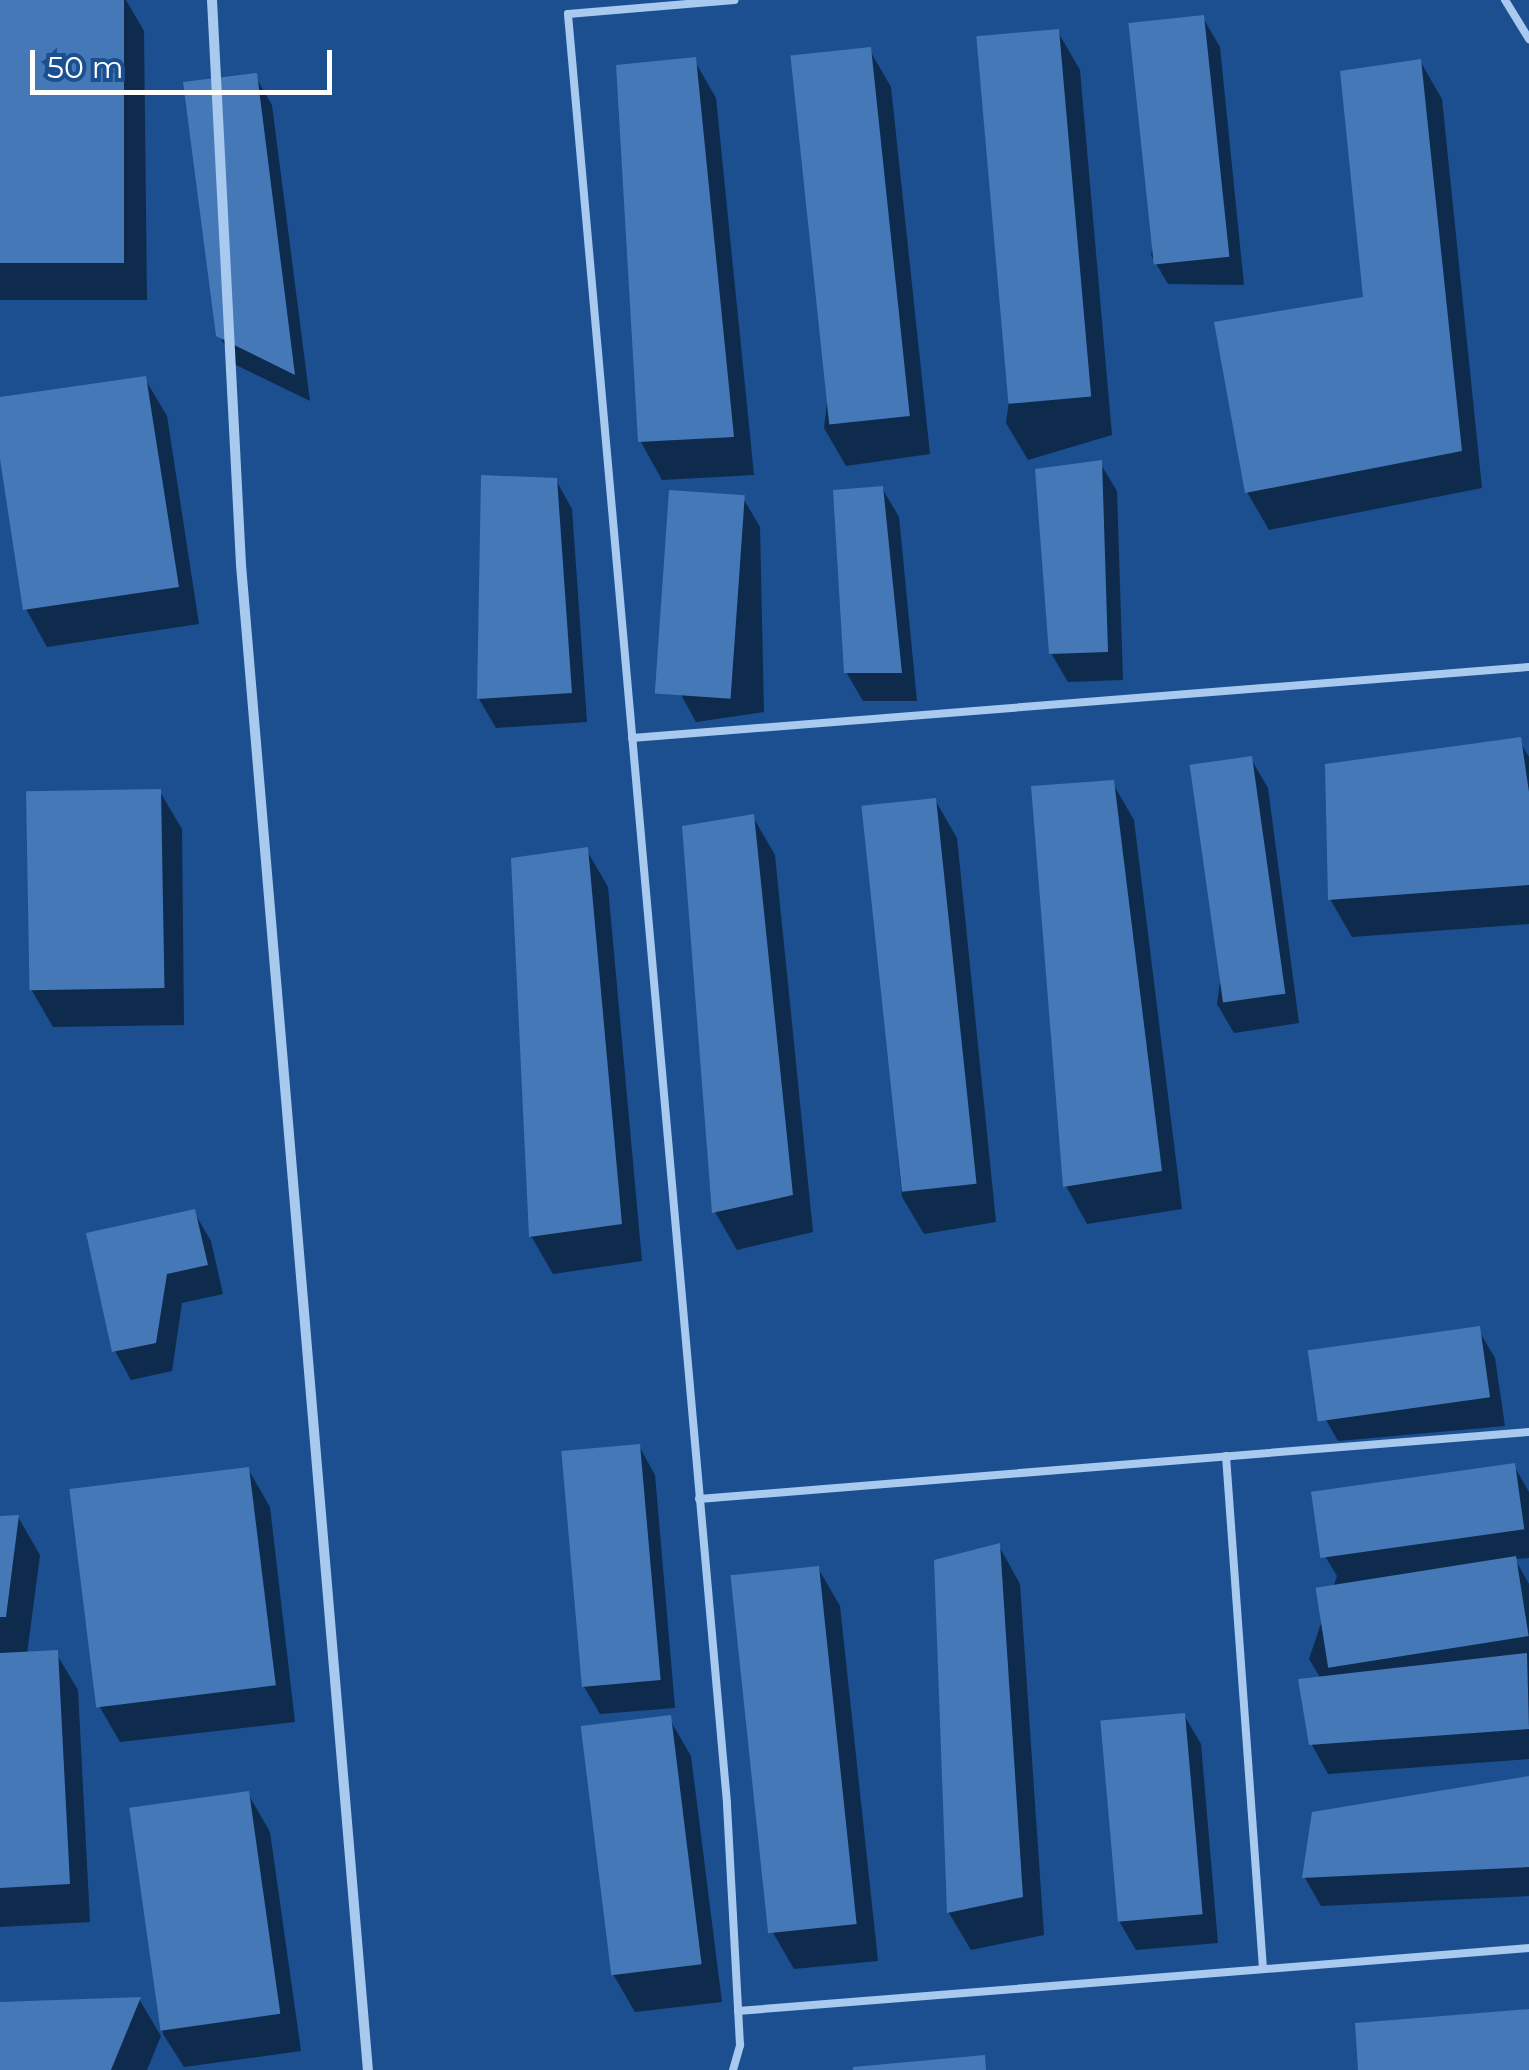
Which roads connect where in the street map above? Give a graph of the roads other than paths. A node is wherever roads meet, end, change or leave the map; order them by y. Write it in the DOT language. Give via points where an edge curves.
graph roads {
  1 [pos="212,0"];
  2 [pos="734,0"];
  3 [pos="1505,0"];
  4 [pos="1529,39"];
  5 [pos="1529,666"];
  6 [pos="632,738"];
  7 [pos="1529,1432"];
  8 [pos="1226,1456"];
  9 [pos="699,1499"];
  10 [pos="1529,1948"];
  11 [pos="1263,1969"];
  12 [pos="738,2012"];
  13 [pos="368,2070"];
  14 [pos="733,2070"];
  1 -- 13 [label="street" via="241,565"];
  2 -- 6 [label="lane" via="568,14"];
  3 -- 4 [label="lane"];
  5 -- 6 [label="lane"];
  6 -- 9 [label="lane"];
  7 -- 8 [label="lane"];
  8 -- 9 [label="lane"];
  8 -- 11 [label="lane"];
  9 -- 12 [label="lane"];
  10 -- 11 [label="lane"];
  11 -- 12 [label="lane"];
  12 -- 14 [label="lane"];
}
